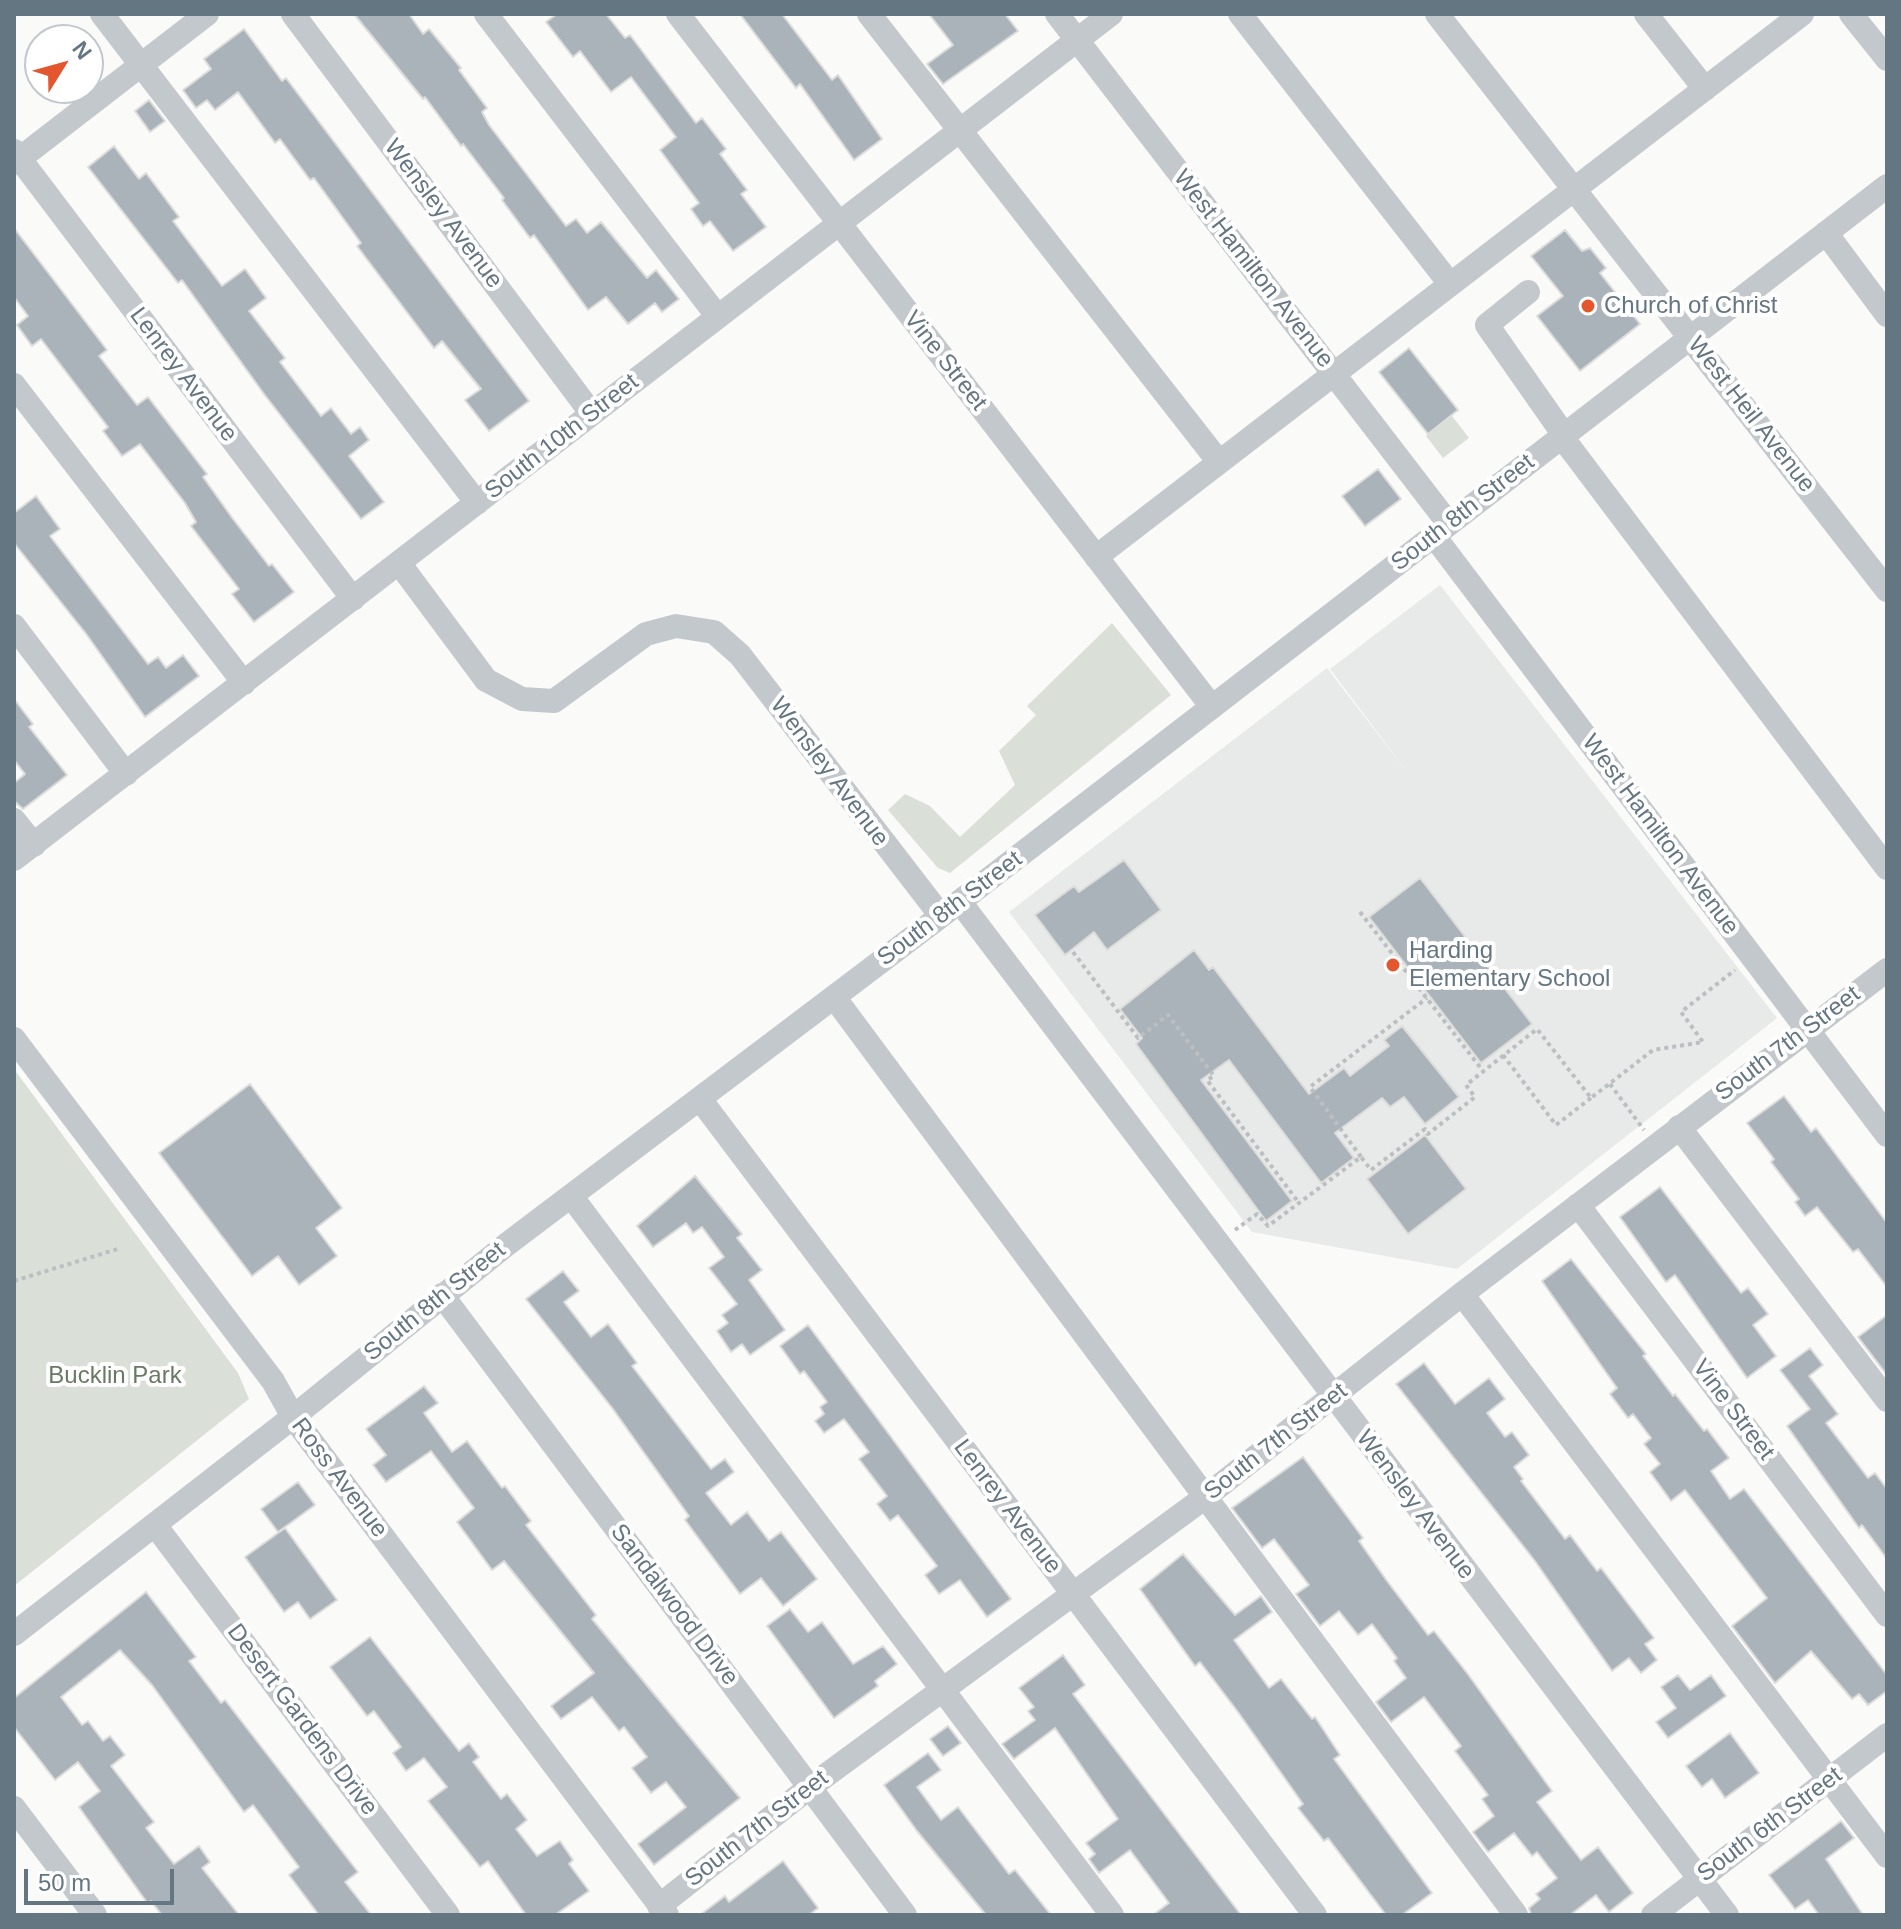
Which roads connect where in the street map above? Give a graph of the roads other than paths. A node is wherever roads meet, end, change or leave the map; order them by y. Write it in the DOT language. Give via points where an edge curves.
graph roads {
  1 [pos="102,14"];
  2 [pos="207,14"];
  3 [pos="293,14"];
  4 [pos="486,14"];
  5 [pos="678,14"];
  6 [pos="869,14"];
  7 [pos="1057,14"];
  8 [pos="1111,14"];
  9 [pos="1240,14"];
  10 [pos="1437,14"];
  11 [pos="1646,14"];
  12 [pos="1802,14"];
  13 [pos="1851,14"];
  14 [pos="1077,40"];
  15 [pos="1887,59"];
  16 [pos="142,64"];
  17 [pos="1705,89"];
  18 [pos="960,130"];
  19 [pos="16,157"];
  20 [pos="1887,186"];
  21 [pos="1573,191"];
  22 [pos="839,224"];
  23 [pos="1826,233"];
  24 [pos="1450,284"];
  25 [pos="1528,292"];
  26 [pos="1887,315"];
  27 [pos="718,317"];
  28 [pos="1690,337"];
  29 [pos="1333,374"];
  30 [pos="14,385"];
  31 [pos="592,414"];
  32 [pos="1563,436"];
  33 [pos="1219,462"];
  34 [pos="477,503"];
  35 [pos="1441,530"];
  36 [pos="1096,557"];
  37 [pos="399,563"];
  38 [pos="1887,590"];
  39 [pos="353,599"];
  40 [pos="14,626"];
  41 [pos="244,683"];
  42 [pos="1212,707"];
  43 [pos="126,774"];
  44 [pos="14,820"];
  45 [pos="24,852"];
  46 [pos="1887,868"];
  47 [pos="950,909"];
  48 [pos="1887,970"];
  49 [pos="834,997"];
  50 [pos="1807,1030"];
  51 [pos="14,1039"];
  52 [pos="700,1099"];
  53 [pos="1679,1127"];
  54 [pos="1887,1135"];
  55 [pos="571,1196"];
  56 [pos="1578,1205"];
  57 [pos="1462,1294"];
  58 [pos="442,1295"];
  59 [pos="1334,1398"];
  60 [pos="1887,1400"];
  61 [pos="293,1417"];
  62 [pos="1204,1498"];
  63 [pos="155,1525"];
  64 [pos="1073,1594"];
  65 [pos="1887,1615"];
  66 [pos="14,1634"];
  67 [pos="943,1690"];
  68 [pos="1887,1735"];
  69 [pos="1830,1780"];
  70 [pos="810,1787"];
  71 [pos="14,1808"];
  72 [pos="1887,1856"];
  73 [pos="1700,1879"];
  74 [pos="663,1910"];
  75 [pos="95,1915"];
  76 [pos="448,1915"];
  77 [pos="905,1915"];
  78 [pos="1112,1915"];
  79 [pos="1315,1915"];
  80 [pos="1516,1915"];
  81 [pos="1653,1915"];
  82 [pos="1727,1915"];
  1 -- 16 [label="street"];
  2 -- 16 [label="street"];
  3 -- 31 [label="street, Wensley Avenue"];
  4 -- 27 [label="street"];
  5 -- 22 [label="street, Vine Street"];
  6 -- 18 [label="street"];
  7 -- 14 [label="street, West Hamilton Avenue"];
  8 -- 14 [label="street, South 10th Street"];
  9 -- 24 [label="street"];
  10 -- 21 [label="street, West Heil Avenue"];
  11 -- 17 [label="street"];
  12 -- 17 [label="street"];
  13 -- 15 [label="street"];
  14 -- 18 [label="street, South 10th Street"];
  14 -- 29 [label="street, West Hamilton Avenue"];
  16 -- 19 [label="street"];
  16 -- 34 [label="street"];
  17 -- 21 [label="street"];
  18 -- 22 [label="street, South 10th Street"];
  18 -- 33 [label="street"];
  19 -- 39 [label="street, Lenrey Avenue"];
  20 -- 23 [label="street, South 8th Street"];
  21 -- 24 [label="street"];
  21 -- 28 [label="street, West Heil Avenue"];
  22 -- 27 [label="street, South 10th Street"];
  22 -- 36 [label="street, Vine Street"];
  23 -- 26 [label="street"];
  23 -- 28 [label="street, South 8th Street"];
  24 -- 29 [label="street"];
  25 -- 32 [label="street" via="1487,325"];
  27 -- 31 [label="street, South 10th Street"];
  28 -- 32 [label="street, South 8th Street"];
  28 -- 38 [label="street, West Heil Avenue"];
  29 -- 33 [label="street"];
  29 -- 35 [label="street, West Hamilton Avenue"];
  30 -- 41 [label="street"];
  31 -- 34 [label="street, South 10th Street"];
  32 -- 35 [label="street, South 8th Street"];
  32 -- 46 [label="street"];
  33 -- 36 [label="street"];
  34 -- 37 [label="street, South 10th Street"];
  35 -- 42 [label="street, South 8th Street"];
  35 -- 50 [label="street, West Hamilton Avenue"];
  36 -- 42 [label="street, Vine Street"];
  37 -- 39 [label="street, South 10th Street"];
  37 -- 47 [label="street, Wensley Avenue" via="486,680 522,699 554,701 646,634 676,626 714,632 740,655"];
  39 -- 41 [label="street, South 10th Street"];
  40 -- 43 [label="street"];
  41 -- 43 [label="street, South 10th Street"];
  42 -- 47 [label="street, South 8th Street"];
  43 -- 45 [label="street, South 10th Street"];
  44 -- 45 [label="street"];
  47 -- 49 [label="street, South 8th Street"];
  47 -- 59 [label="street, Wensley Avenue"];
  48 -- 50 [label="street, South 7th Street"];
  49 -- 52 [label="street, South 8th Street"];
  49 -- 62 [label="street"];
  50 -- 53 [label="street, South 7th Street"];
  50 -- 54 [label="street, West Hamilton Avenue"];
  51 -- 61 [label="street, Ross Avenue" via="273,1381"];
  52 -- 55 [label="street, South 8th Street"];
  52 -- 64 [label="street, Lenrey Avenue"];
  53 -- 56 [label="street, South 7th Street"];
  53 -- 60 [label="street"];
  55 -- 58 [label="street, South 8th Street"];
  55 -- 67 [label="street"];
  56 -- 57 [label="street, South 7th Street"];
  56 -- 65 [label="street, Vine Street"];
  57 -- 59 [label="street, South 7th Street"];
  57 -- 69 [label="street"];
  58 -- 61 [label="street, South 8th Street"];
  58 -- 70 [label="street, Sandalwood Drive"];
  59 -- 62 [label="street, South 7th Street"];
  59 -- 73 [label="street, Wensley Avenue"];
  61 -- 63 [label="street, South 8th Street"];
  61 -- 74 [label="street, Ross Avenue"];
  62 -- 64 [label="street, South 7th Street"];
  62 -- 80 [label="street"];
  63 -- 66 [label="street, South 8th Street"];
  63 -- 76 [label="street, Desert Gardens Drive"];
  64 -- 67 [label="street, South 7th Street"];
  64 -- 79 [label="street, Lenrey Avenue"];
  67 -- 70 [label="street, South 7th Street"];
  67 -- 78 [label="street"];
  68 -- 69 [label="street, South 6th Street"];
  69 -- 72 [label="street"];
  69 -- 73 [label="street, South 6th Street"];
  70 -- 74 [label="street, South 7th Street"];
  70 -- 77 [label="street, Sandalwood Drive"];
  71 -- 75 [label="street"];
  73 -- 81 [label="street, South 6th Street"];
  73 -- 82 [label="street, Wensley Avenue"];
}
